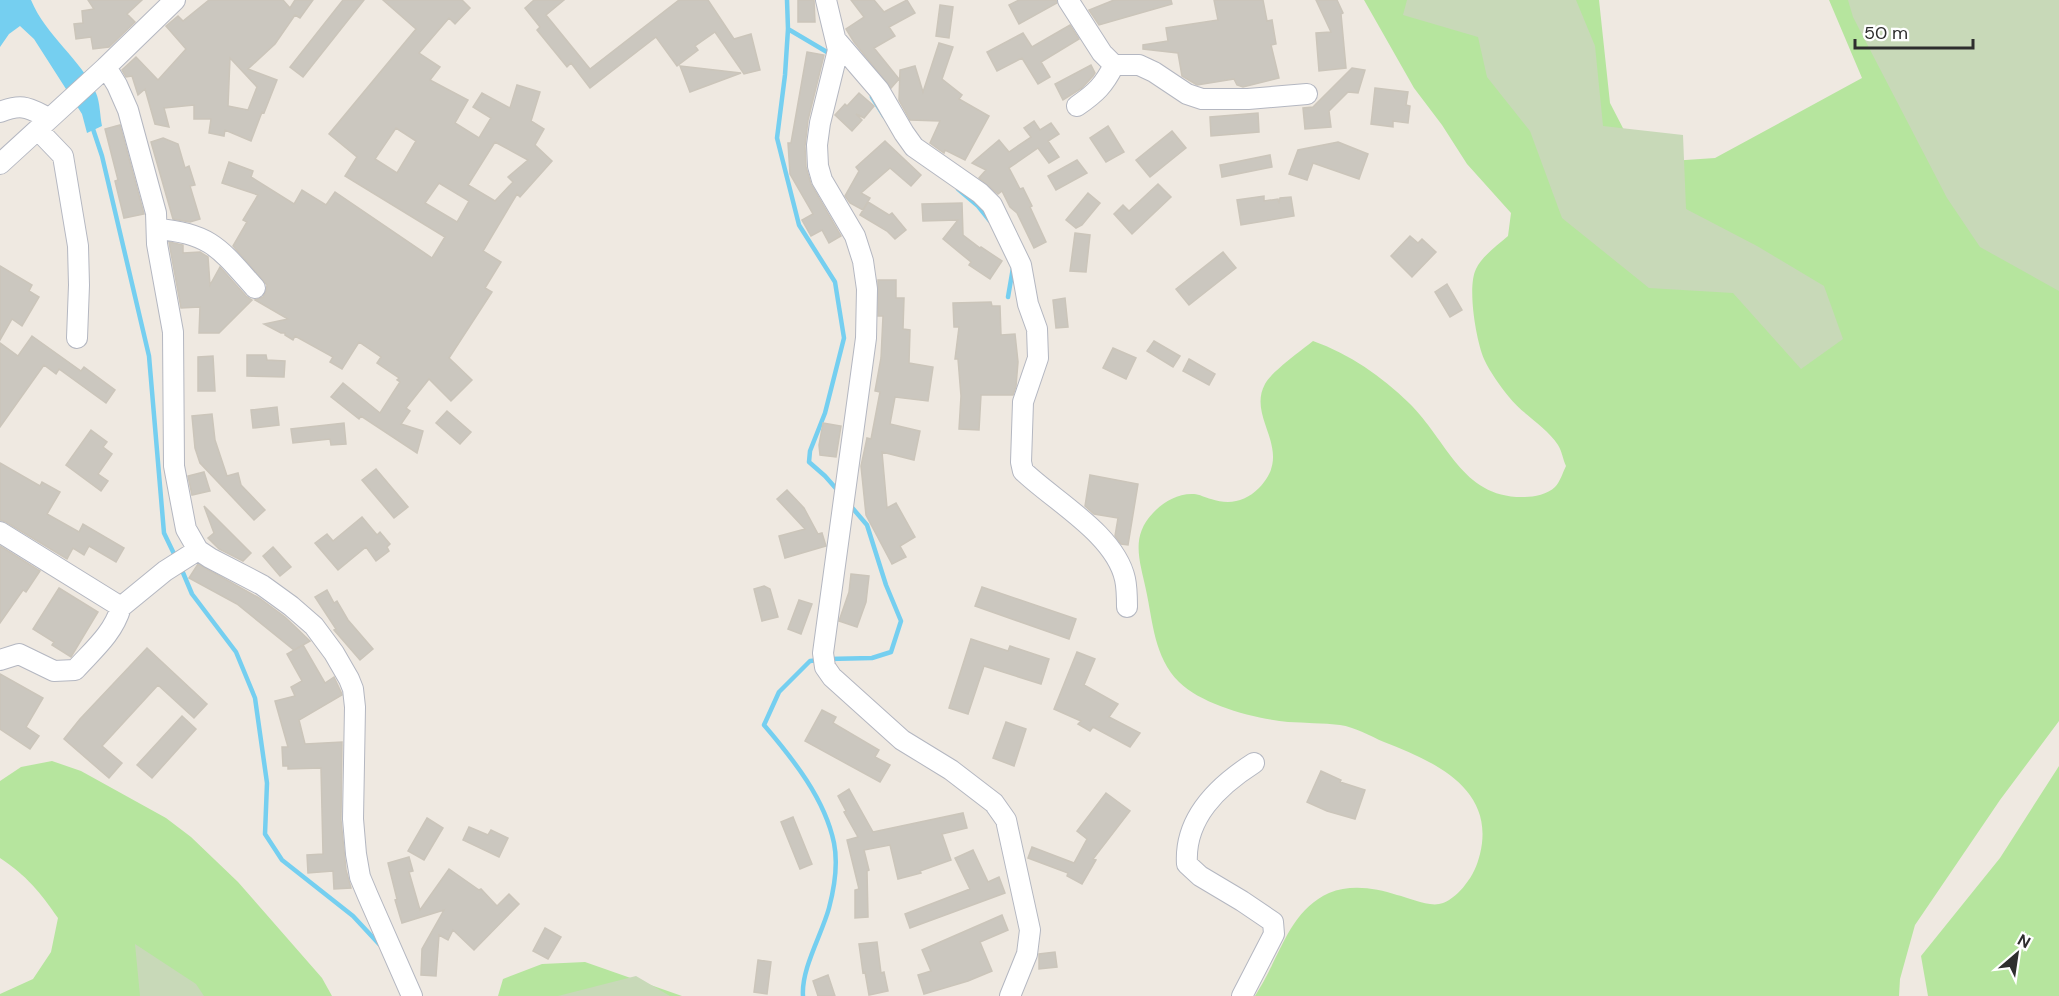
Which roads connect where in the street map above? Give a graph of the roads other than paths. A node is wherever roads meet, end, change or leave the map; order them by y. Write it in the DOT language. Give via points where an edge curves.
graph roads {
  1 [pos="176,0"];
  2 [pos="826,0"];
  3 [pos="1068,0"];
  4 [pos="836,51"];
  5 [pos="1114,65"];
  6 [pos="99,73"];
  7 [pos="1307,94"];
  8 [pos="1077,106"];
  9 [pos="0,112"];
  10 [pos="48,119"];
  11 [pos="0,164"];
  12 [pos="157,229"];
  13 [pos="255,288"];
  14 [pos="77,338"];
  15 [pos="0,532"];
  16 [pos="192,554"];
  17 [pos="121,607"];
  18 [pos="1127,607"];
  19 [pos="0,660"];
  20 [pos="1254,763"];
  21 [pos="412,996"];
  22 [pos="1010,996"];
  23 [pos="1242,996"];
  1 -- 6 [label="street"];
  2 -- 4 [label="street"];
  3 -- 5 [label="street"];
  4 -- 18 [label="street" via="879,90 914,147 992,205 1021,265 1037,329 1038,358 1023,402 1023,471 1082,518 1102,540 1125,578"];
  4 -- 22 [label="street" via="820,123 818,166 822,180 855,236 867,289 866,338 824,660 832,677 902,740 951,770 994,803 1006,819 1030,930 1026,954"];
  5 -- 7 [label="street" via="1139,65 1202,99"];
  5 -- 8 [label="street" via="1105,83"];
  6 -- 10 [label="street"];
  6 -- 12 [label="street" via="117,85 128,110"];
  9 -- 10 [label="street" via="15,106"];
  10 -- 11 [label="street"];
  10 -- 14 [label="street" via="63,156 78,246"];
  12 -- 13 [label="street" via="182,231 213,244"];
  12 -- 16 [label="street" via="173,332 174,466"];
  15 -- 17 [label="street"];
  16 -- 17 [label="street"];
  16 -- 21 [label="street" via="210,558 262,585 291,606 314,626 349,679 355,707 356,854 364,886"];
  17 -- 19 [label="street" via="110,633 75,670 54,671 20,654"];
  20 -- 23 [label="street" via="1208,800 1189,833 1186,850 1187,864 1200,876 1273,922 1274,934"];
}
